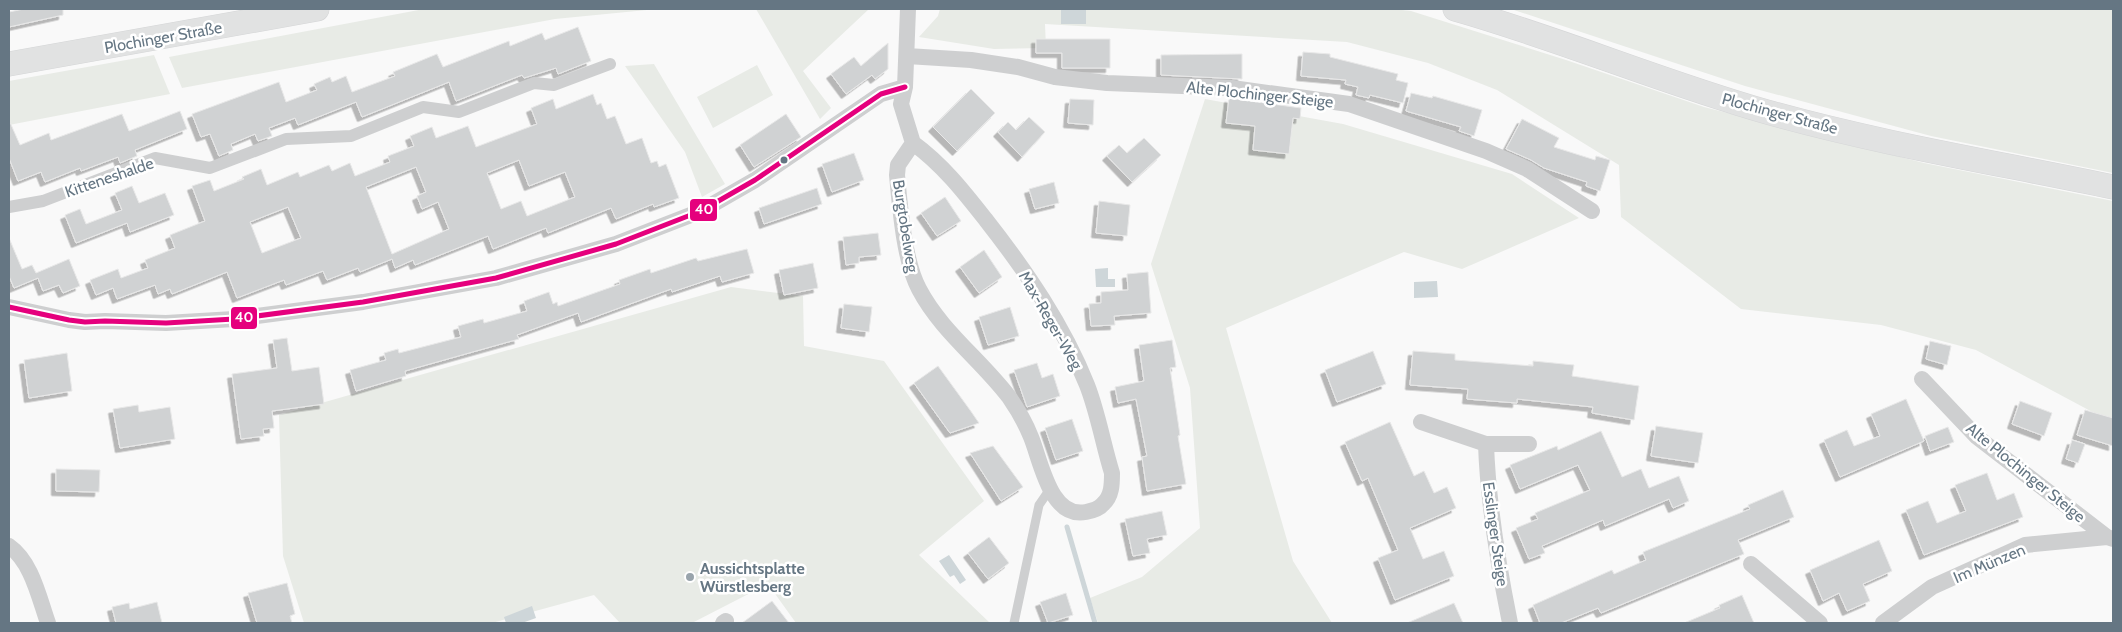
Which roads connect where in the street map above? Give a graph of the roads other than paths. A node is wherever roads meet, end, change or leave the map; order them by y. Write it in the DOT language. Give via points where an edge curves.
graph roads {
  1 [pos="317,9"];
  2 [pos="908,9"];
  3 [pos="1455,9"];
  4 [pos="907,56"];
  5 [pos="9,64"];
  6 [pos="610,64"];
  7 [pos="905,87"];
  8 [pos="913,144"];
  9 [pos="2113,187"];
  10 [pos="9,207"];
  11 [pos="1592,211"];
  12 [pos="12,309"];
  13 [pos="1922,379"];
  14 [pos="1421,422"];
  15 [pos="1486,444"];
  16 [pos="1529,444"];
  17 [pos="1050,489"];
  18 [pos="1078,514"];
  19 [pos="2110,538"];
  20 [pos="9,546"];
  21 [pos="1751,564"];
  22 [pos="48,623"];
  23 [pos="1014,623"];
  24 [pos="1510,623"];
  25 [pos="1820,623"];
  26 [pos="1883,623"];
  1 -- 5 [label="main road, Plochinger Straße"];
  2 -- 4 [label="street"];
  3 -- 9 [label="main road, Plochinger Straße" via="1767,112 1910,146"];
  4 -- 7 [label="street"];
  4 -- 11 [label="street, Alte Plochinger Steige" via="971,60 1055,77 1107,83 1232,88 1349,104 1486,151 1527,169"];
  6 -- 10 [label="street, Kitteneshalde" via="554,85 534,83 459,112 423,107 351,136 286,139 210,168 156,158 44,200"];
  7 -- 8 [label="street" via="901,104"];
  7 -- 12 [label="street" via="881,94 755,180 701,211 616,244 506,276 362,302 234,319 166,323 85,322"];
  8 -- 17 [label="street, Burgtobelweg" via="898,165 897,174 912,274 935,314 1022,416"];
  8 -- 18 [label="street, Max-Reger-Weg" via="956,181 1030,280 1065,337 1088,386 1112,473 1112,487 1102,505"];
  13 -- 19 [label="street, Alte Plochinger Steige" via="1977,437"];
  14 -- 15 [label="street"];
  15 -- 16 [label="street"];
  15 -- 24 [label="street, Esslinger Steige" via="1488,491"];
  17 -- 18 [label="street, Burgtobelweg" via="1060,505"];
  17 -- 23 [label="lane" via="1039,505"];
  19 -- 26 [label="street, Im Münzen" via="2025,545 1932,587"];
  20 -- 22 [label="street" via="27,566"];
  21 -- 25 [label="street"];
}
